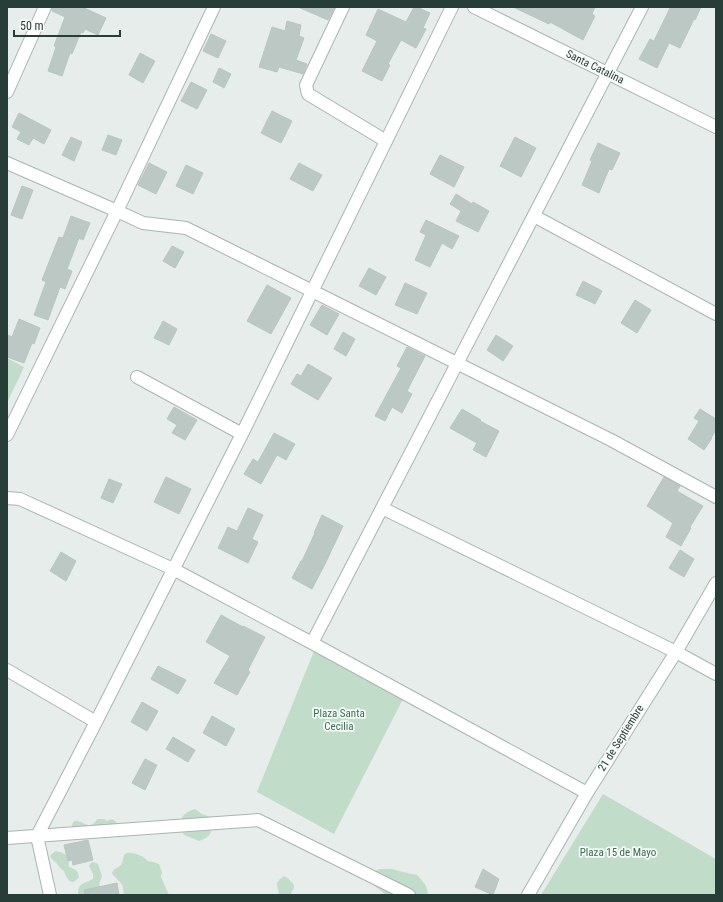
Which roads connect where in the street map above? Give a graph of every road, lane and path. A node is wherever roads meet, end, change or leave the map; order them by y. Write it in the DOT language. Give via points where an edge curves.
graph roads {
  1 [pos="45,7"];
  2 [pos="214,7"];
  3 [pos="343,7"];
  4 [pos="452,7"];
  5 [pos="474,7"];
  6 [pos="642,7"];
  7 [pos="608,73"];
  8 [pos="7,92"];
  9 [pos="716,127"];
  10 [pos="386,141"];
  11 [pos="7,163"];
  12 [pos="117,211"];
  13 [pos="534,216"];
  14 [pos="312,291"];
  15 [pos="716,314"];
  16 [pos="457,363"];
  17 [pos="136,377"];
  18 [pos="242,434"];
  19 [pos="7,436"];
  20 [pos="716,497"];
  21 [pos="7,498"];
  22 [pos="382,508"];
  23 [pos="173,569"];
  24 [pos="716,583"];
  25 [pos="312,643"];
  26 [pos="676,652"];
  27 [pos="7,670"];
  28 [pos="716,674"];
  29 [pos="96,722"];
  30 [pos="587,793"];
  31 [pos="36,836"];
  32 [pos="7,838"];
  33 [pos="50,895"];
  34 [pos="409,895"];
  35 [pos="528,895"];
  1 -- 8 [label="street"];
  2 -- 12 [label="street"];
  3 -- 10 [label="street" via="306,84 308,94"];
  4 -- 10 [label="street"];
  5 -- 7 [label="street, Santa Catalina"];
  6 -- 7 [label="street"];
  7 -- 9 [label="street, Santa Catalina"];
  7 -- 13 [label="street"];
  10 -- 14 [label="street"];
  11 -- 12 [label="street"];
  12 -- 14 [label="street" via="143,223 186,228"];
  12 -- 19 [label="street"];
  13 -- 15 [label="street"];
  13 -- 16 [label="street"];
  14 -- 16 [label="street"];
  14 -- 18 [label="street"];
  16 -- 20 [label="street" via="611,440"];
  16 -- 22 [label="street"];
  17 -- 18 [label="street"];
  18 -- 23 [label="street"];
  21 -- 23 [label="street" via="20,499"];
  22 -- 25 [label="street"];
  22 -- 26 [label="street"];
  23 -- 25 [label="street"];
  23 -- 29 [label="street"];
  24 -- 26 [label="street, 21 de Septiembre"];
  25 -- 30 [label="street"];
  26 -- 28 [label="street"];
  26 -- 30 [label="street, 21 de Septiembre"];
  27 -- 29 [label="street"];
  29 -- 31 [label="street"];
  30 -- 35 [label="street, 21 de Septiembre"];
  31 -- 32 [label="street"];
  31 -- 33 [label="street"];
  31 -- 34 [label="street" via="258,820"];
}
